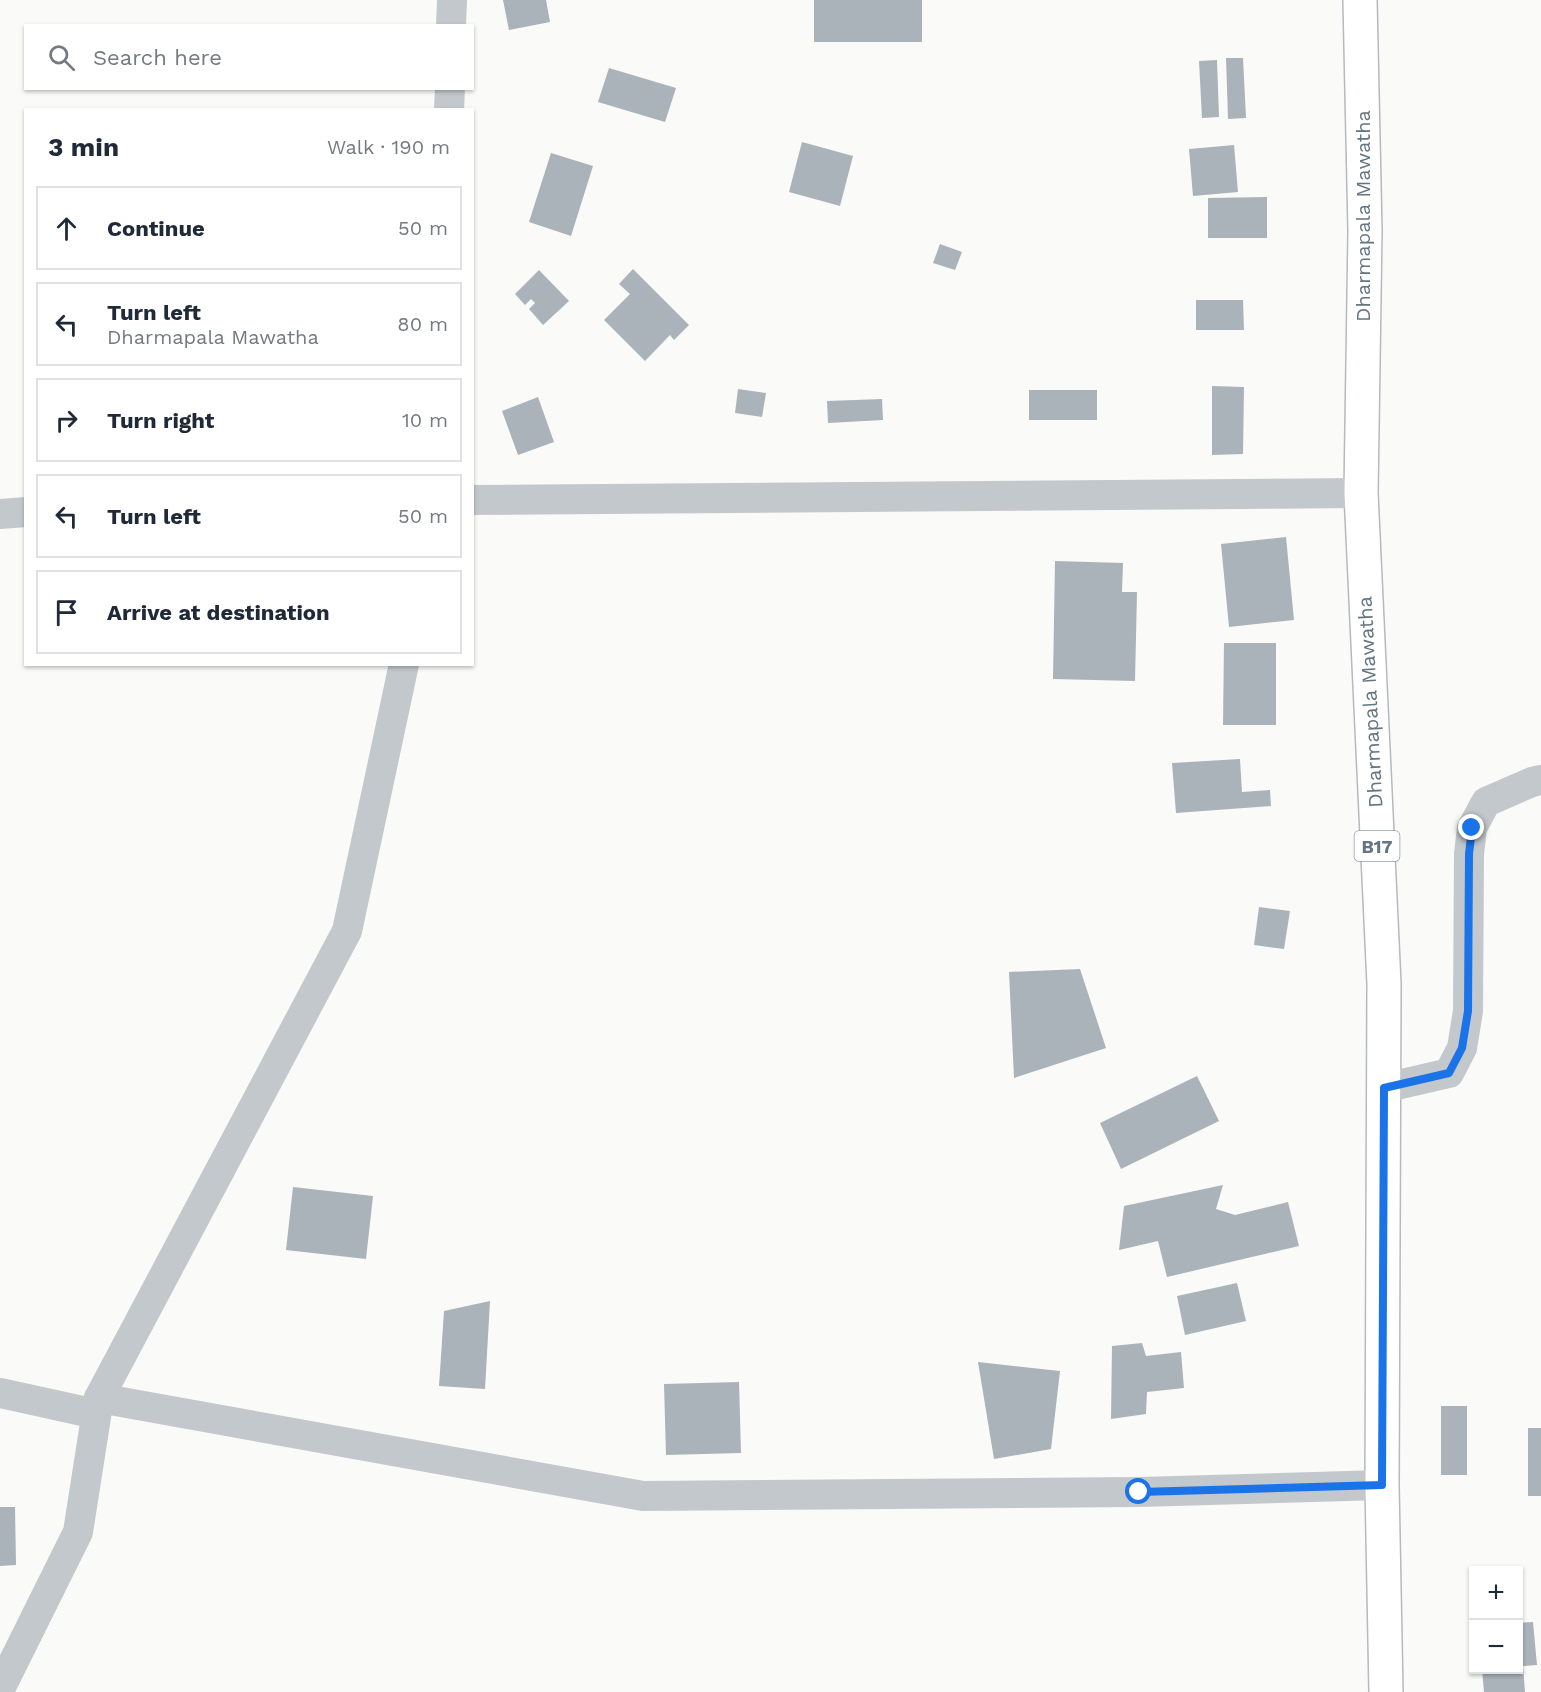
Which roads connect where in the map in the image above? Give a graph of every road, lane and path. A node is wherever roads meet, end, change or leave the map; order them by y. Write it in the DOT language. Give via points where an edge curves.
graph roads {
  1 [pos="452,0"];
  2 [pos="1360,0"];
  3 [pos="451,24"];
  4 [pos="450,90"];
  5 [pos="449,108"];
  6 [pos="1361,493"];
  7 [pos="474,500"];
  8 [pos="24,512"];
  9 [pos="0,514"];
  10 [pos="404,666"];
  11 [pos="1541,780"];
  12 [pos="1384,1088"];
  13 [pos="0,1393"];
  14 [pos="97,1406"];
  15 [pos="1382,1485"];
  16 [pos="0,1689"];
  17 [pos="1386,1692"];
  1 -- 3 [label="street"];
  2 -- 6 [label="main road, Dharmapala Mawatha / B17" via="1365,231"];
  4 -- 5 [label="street"];
  6 -- 7 [label="street"];
  6 -- 12 [label="main road, Dharmapala Mawatha / B17" via="1384,984"];
  8 -- 9 [label="street"];
  10 -- 14 [label="street" via="346,931"];
  11 -- 12 [label="street" via="1486,802 1472,828 1468,1011 1462,1048 1449,1073"];
  12 -- 15 [label="main road, Dharmapala Mawatha / B17"];
  13 -- 14 [label="street"];
  14 -- 15 [label="street" via="643,1496 1139,1492"];
  14 -- 16 [label="street" via="78,1532"];
  15 -- 17 [label="main road, Dharmapala Mawatha / B17"];
}
